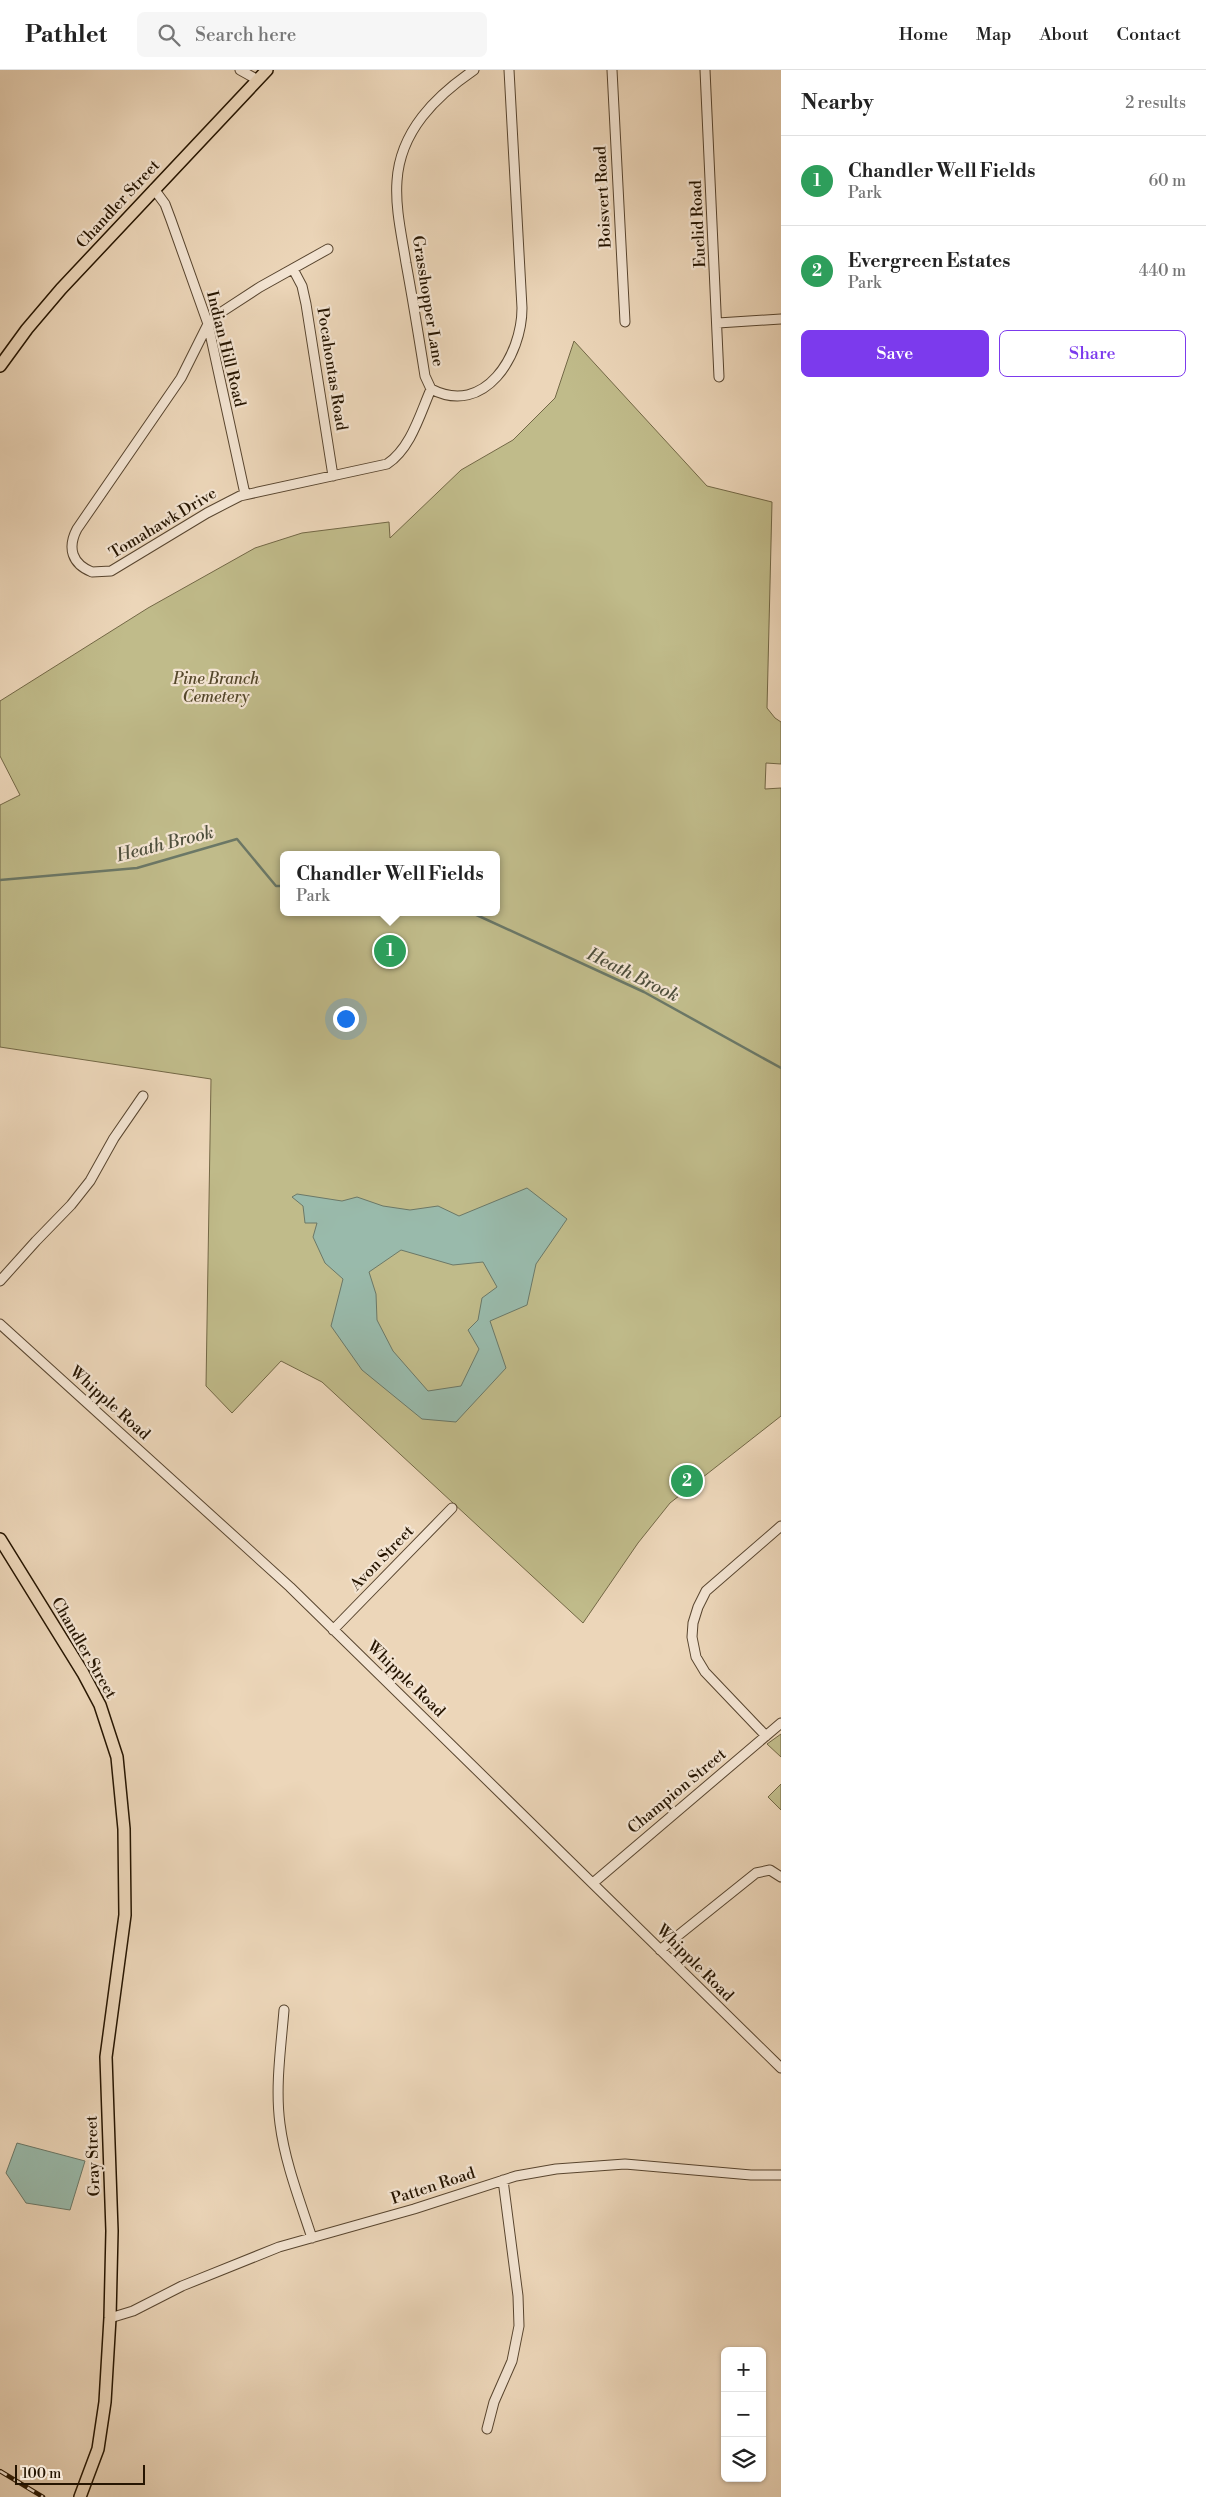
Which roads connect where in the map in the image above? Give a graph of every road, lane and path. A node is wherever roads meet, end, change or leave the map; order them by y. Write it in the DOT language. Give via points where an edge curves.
graph roads {
  1 [pos="240,70"];
  2 [pos="268,70"];
  3 [pos="474,70"];
  4 [pos="509,70"];
  5 [pos="612,70"];
  6 [pos="705,70"];
  7 [pos="258,80"];
  8 [pos="154,189"];
  9 [pos="328,249"];
  10 [pos="292,269"];
  11 [pos="781,319"];
  12 [pos="625,322"];
  13 [pos="718,323"];
  14 [pos="208,324"];
  15 [pos="0,366"];
  16 [pos="719,377"];
  17 [pos="431,389"];
  18 [pos="333,476"];
  19 [pos="245,494"];
  20 [pos="143,1096"];
  21 [pos="0,1281"];
  22 [pos="0,1324"];
  23 [pos="452,1508"];
  24 [pos="781,1526"];
  25 [pos="0,1539"];
  26 [pos="333,1630"];
  27 [pos="781,1723"];
  28 [pos="766,1736"];
  29 [pos="123,1810"];
  30 [pos="781,1877"];
  31 [pos="593,1883"];
  32 [pos="660,1950"];
  33 [pos="284,2010"];
  34 [pos="781,2068"];
  35 [pos="781,2175"];
  36 [pos="503,2180"];
  37 [pos="312,2238"];
  38 [pos="110,2318"];
  39 [pos="487,2429"];
  40 [pos="81,2494"];
  1 -- 7 [label="street"];
  2 -- 7 [label="main road, Chandler Street"];
  3 -- 17 [label="street, Grasshopper Lane" via="432,103 421,116 404,150 397,180 402,236 425,376"];
  4 -- 17 [label="street, Grasshopper Lane" via="522,308 518,341 501,371 484,387 462,396"];
  5 -- 12 [label="street, Boisvert Road"];
  6 -- 13 [label="street, Euclid Road"];
  7 -- 8 [label="main road, Chandler Street"];
  8 -- 14 [label="street, Indian Hill Road" via="165,204"];
  8 -- 15 [label="main road, Chandler Street" via="50,302"];
  9 -- 10 [label="street, Tomahawk Drive"];
  10 -- 14 [label="street, Tomahawk Drive" via="230,306"];
  10 -- 18 [label="street, Pocahontas Road" via="302,286 306,304"];
  11 -- 13 [label="street"];
  13 -- 16 [label="street, Euclid Road"];
  14 -- 19 [label="street, Indian Hill Road"];
  14 -- 19 [label="street, Tomahawk Drive" via="176,386 77,529 71,544 72,555 89,571 111,571"];
  17 -- 18 [label="street, Tomahawk Drive" via="408,441 393,460 382,467"];
  18 -- 19 [label="street, Tomahawk Drive"];
  20 -- 21 [label="street" via="114,1138 90,1182"];
  22 -- 26 [label="street, Whipple Road" via="184,1489"];
  23 -- 26 [label="street, Avon Street"];
  24 -- 28 [label="street" via="706,1591 693,1623 696,1657 705,1672"];
  25 -- 29 [label="main road, Chandler Street" via="84,1673 100,1705 117,1757"];
  26 -- 31 [label="street, Whipple Road"];
  27 -- 28 [label="street, Champion Street"];
  28 -- 31 [label="street, Champion Street"];
  29 -- 38 [label="main road, Gray Street" via="125,1915 106,2065 112,2222"];
  30 -- 32 [label="street" via="770,1870 756,1873"];
  31 -- 32 [label="street, Whipple Road"];
  32 -- 34 [label="street, Whipple Road"];
  33 -- 37 [label="street" via="280,2125"];
  35 -- 36 [label="street, Patten Road" via="617,2164 556,2169"];
  36 -- 37 [label="street, Patten Road"];
  36 -- 39 [label="street" via="519,2326 514,2355 494,2402"];
  37 -- 38 [label="street, Patten Road" via="250,2258 175,2289 134,2311"];
  38 -- 40 [label="main road, Gray Street" via="104,2420 98,2449"];
}
